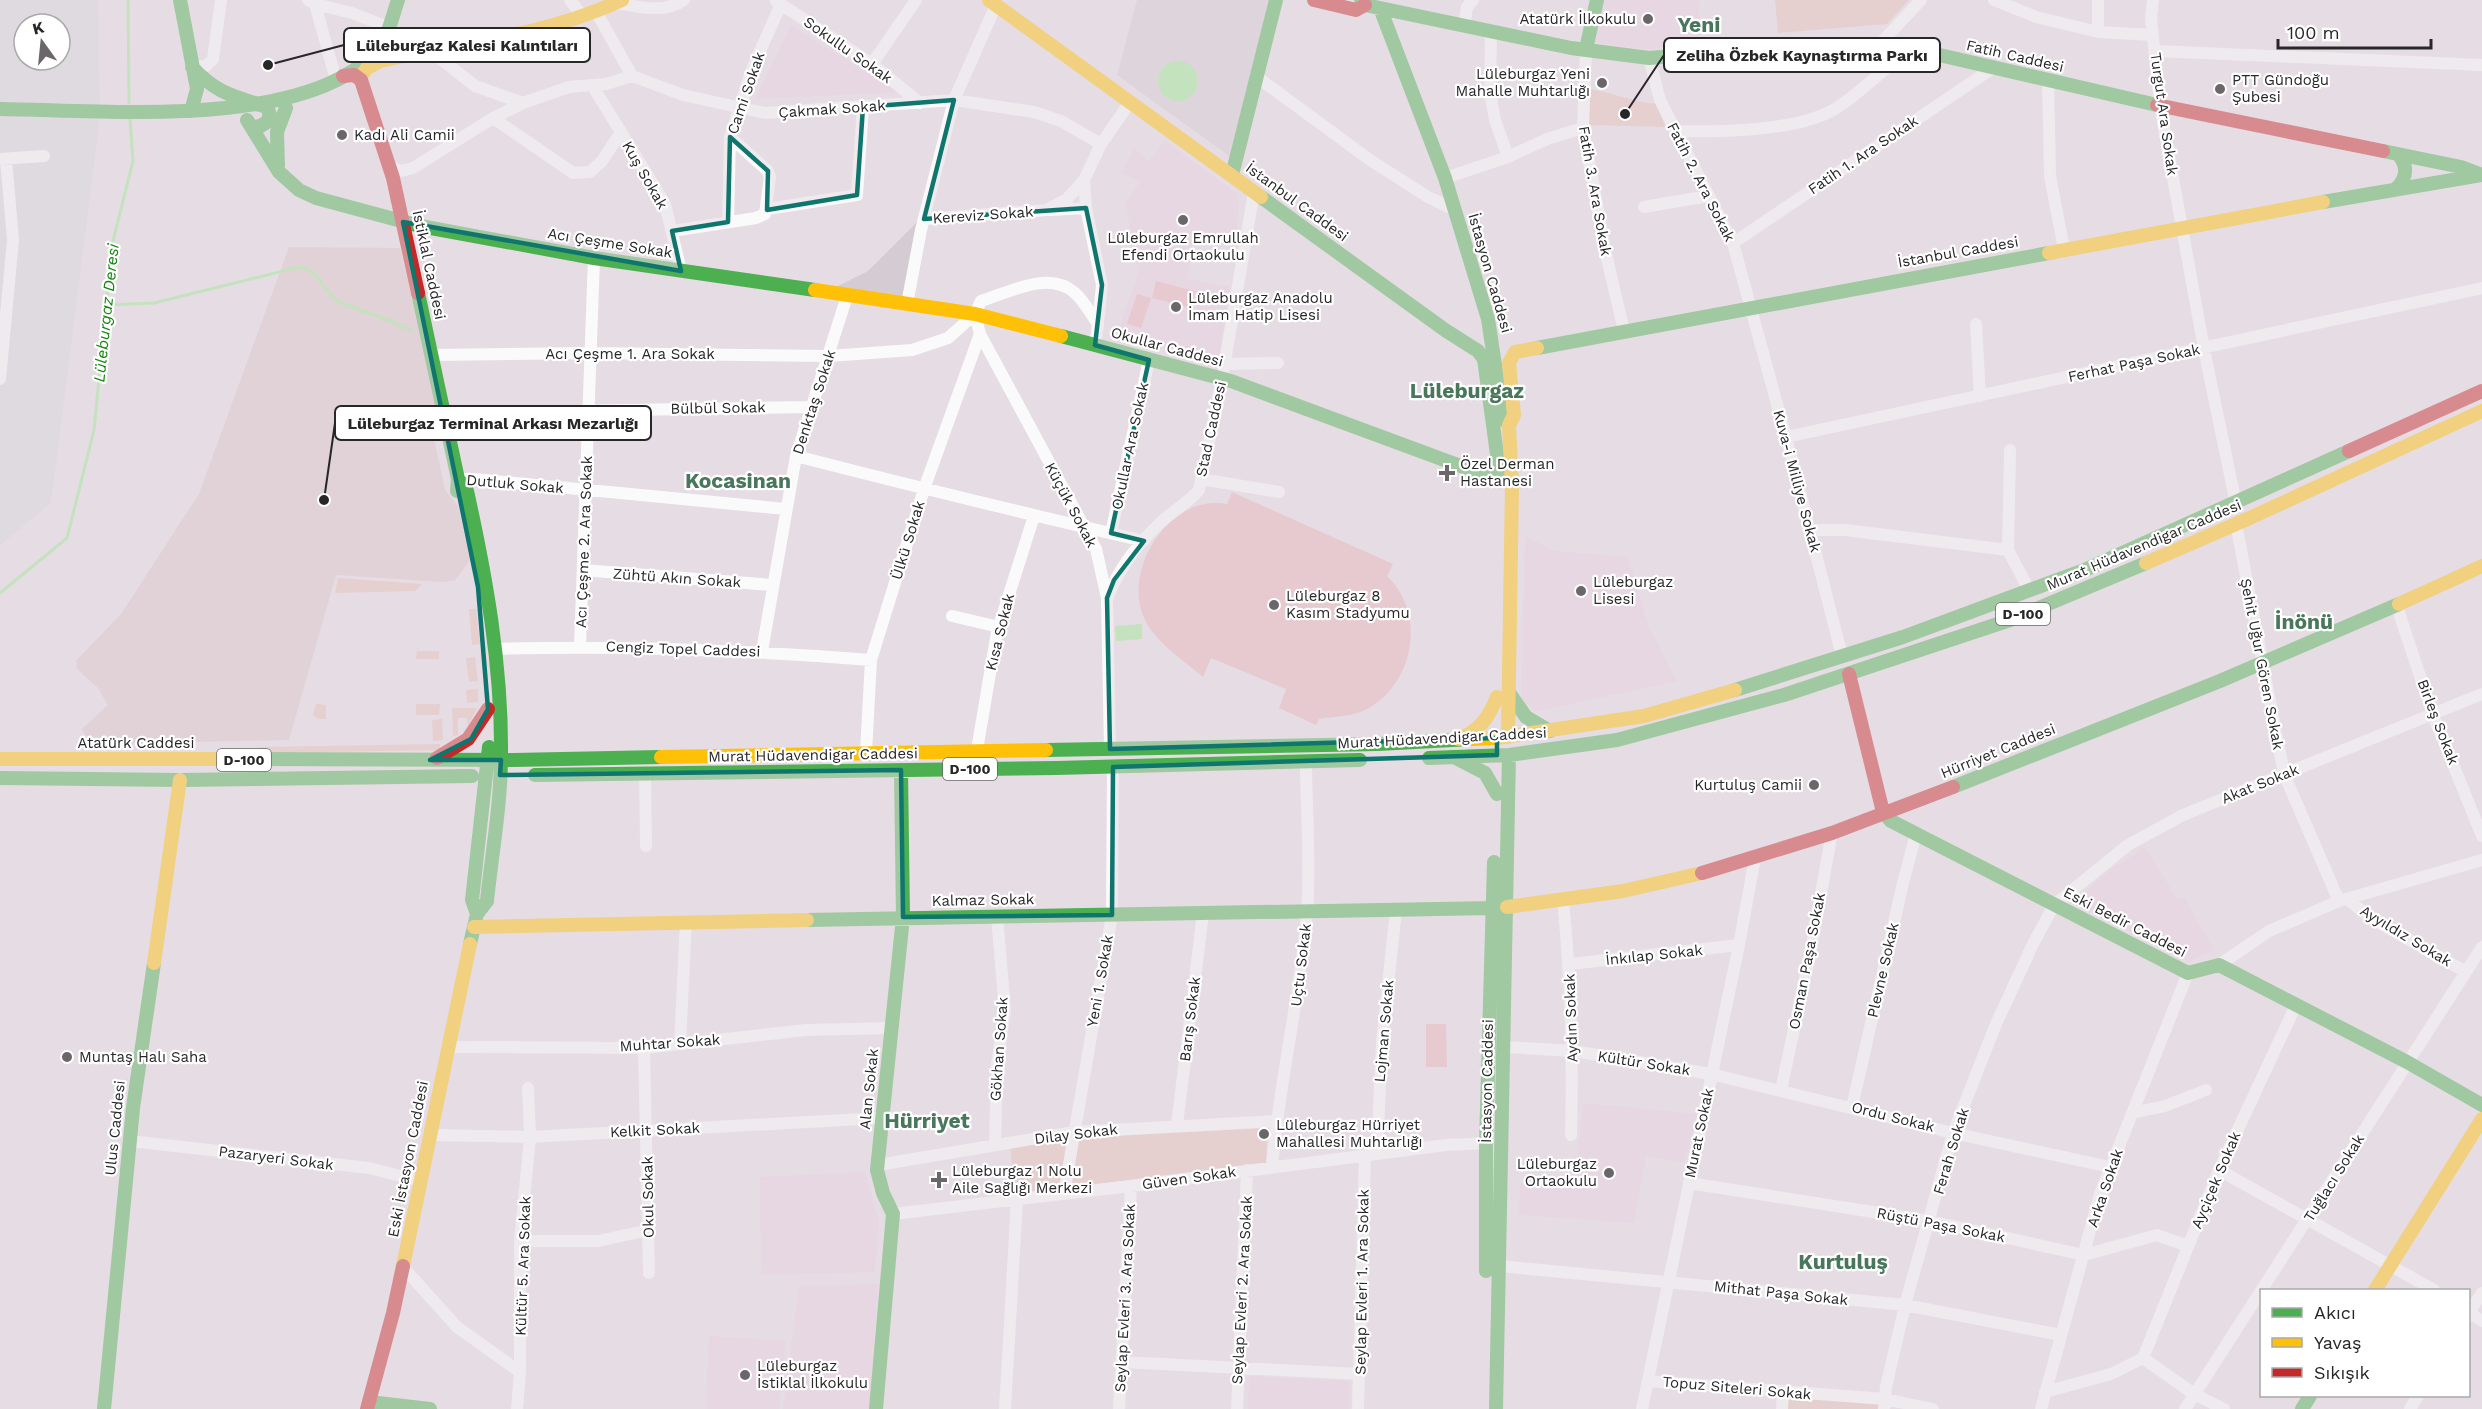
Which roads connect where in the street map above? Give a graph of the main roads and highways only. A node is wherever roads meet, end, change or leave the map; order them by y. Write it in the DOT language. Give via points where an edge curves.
graph roads {
  1 [pos="180,0"];
  2 [pos="398,0"];
  3 [pos="1276,0"];
  4 [pos="1287,0"];
  5 [pos="1314,0"];
  6 [pos="1598,0"];
  7 [pos="619,2"];
  8 [pos="993,3"];
  9 [pos="1363,3"];
  10 [pos="1380,8"];
  11 [pos="1270,24"];
  12 [pos="386,33"];
  13 [pos="1586,49"];
  14 [pos="401,57"];
  15 [pos="192,67"];
  16 [pos="339,78"];
  17 [pos="361,80"];
  18 [pos="197,89"];
  19 [pos="312,91"];
  20 [pos="257,103"];
  21 [pos="225,108"];
  22 [pos="0,109"];
  23 [pos="188,111"];
  24 [pos="252,126"];
  25 [pos="2399,155"];
  26 [pos="279,172"];
  27 [pos="1232,175"];
  28 [pos="2482,175"];
  29 [pos="2397,188"];
  30 [pos="399,204"];
  31 [pos="384,218"];
  32 [pos="403,222"];
  33 [pos="812,291"];
  34 [pos="2482,391"];
  35 [pos="2482,411"];
  36 [pos="1509,425"];
  37 [pos="1506,483"];
  38 [pos="2482,566"];
  39 [pos="483,586"];
  40 [pos="1849,674"];
  41 [pos="1503,693"];
  42 [pos="488,709"];
  43 [pos="1550,731"];
  44 [pos="1503,737"];
  45 [pos="1450,742"];
  46 [pos="1542,751"];
  47 [pos="1503,755"];
  48 [pos="1454,757"];
  49 [pos="1420,758"];
  50 [pos="0,759"];
  51 [pos="1374,759"];
  52 [pos="430,760"];
  53 [pos="494,760"];
  54 [pos="901,770"];
  55 [pos="493,776"];
  56 [pos="0,778"];
  57 [pos="180,780"];
  58 [pos="1503,792"];
  59 [pos="1884,814"];
  60 [pos="1500,907"];
  61 [pos="903,917"];
  62 [pos="476,920"];
  63 [pos="1489,1047"];
  64 [pos="1504,1047"];
  65 [pos="2482,1105"];
  66 [pos="2482,1119"];
  67 [pos="1486,1143"];
  68 [pos="1502,1144"];
  69 [pos="1493,1265"];
  70 [pos="2376,1289"];
  71 [pos="368,1406"];
  72 [pos="104,1409"];
  73 [pos="430,1409"];
  74 [pos="876,1409"];
  75 [pos="1483,1409"];
  76 [pos="1496,1409"];
  1 -- 15 [label="main road"];
  2 -- 12 [label="main road"];
  3 -- 11 [label="main road"];
  4 -- 11 [label="main road" via="1281,24"];
  5 -- 9 [label="main road, Fatih Caddesi" via="1356,10"];
  6 -- 13 [label="main road"];
  7 -- 14 [label="main road" via="597,13 505,40"];
  8 -- 27 [label="main road, İstanbul Caddesi"];
  9 -- 10 [label="main road, Fatih Caddesi"];
  10 -- 13 [label="main road, Fatih Caddesi"];
  10 -- 36 [label="main road, İstasyon Caddesi" via="1455,210 1488,319 1503,418"];
  11 -- 27 [label="main road"];
  12 -- 14 [label="main road" via="387,52"];
  12 -- 16 [label="main road" via="369,59"];
  13 -- 25 [label="main road, Fatih Caddesi" via="1649,58 1813,45 1909,48 2160,106"];
  14 -- 17 [label="main road" via="369,67"];
  15 -- 18 [label="main road"];
  15 -- 20 [label="main road" via="220,92"];
  16 -- 17 [label="main road" via="356,76"];
  16 -- 19 [label="main road"];
  17 -- 30 [label="main road, İstiklal Caddesi"];
  18 -- 21 [label="main road"];
  18 -- 23 [label="main road"];
  19 -- 20 [label="main road"];
  19 -- 26 [label="main road" via="293,102 280,120 276,143"];
  20 -- 21 [label="main road"];
  20 -- 24 [label="main road" via="267,107 270,117 263,126"];
  21 -- 23 [label="main road"];
  21 -- 24 [label="main road"];
  22 -- 23 [label="main road"];
  24 -- 26 [label="main road"];
  25 -- 28 [label="main road, Fatih Caddesi"];
  25 -- 29 [label="main road" via="2406,173"];
  26 -- 31 [label="main road, Acı Çeşme Sokak" via="316,198"];
  27 -- 37 [label="main road, İstanbul Caddesi" via="1478,351 1484,359"];
  28 -- 29 [label="main road, İstanbul Caddesi"];
  29 -- 36 [label="main road, İstanbul Caddesi" via="1519,351 1509,363 1514,415"];
  30 -- 31 [label="main road" via="395,212"];
  30 -- 32 [label="main road, İstiklal Caddesi"];
  31 -- 32 [label="main road, Acı Çeşme Sokak"];
  32 -- 33 [label="main road, Acı Çeşme Sokak" via="594,258"];
  32 -- 39 [label="main road, İstiklal Caddesi" via="442,413 458,479 467,491"];
  33 -- 37 [label="main road, Okullar Caddesi" via="975,314 1222,379"];
  34 -- 43 [label="main road, Murat Hüdavendigar Caddesi / D-100" via="2087,569 1903,637 1676,709"];
  35 -- 40 [label="main road, Murat Hüdavendigar Caddesi / D-100" via="2236,524 2010,620"];
  36 -- 37 [label="main road, İstasyon Caddesi"];
  37 -- 41 [label="main road, İstasyon Caddesi"];
  38 -- 59 [label="main road, Hürriyet Caddesi" via="2262,664"];
  39 -- 42 [label="main road, İstiklal Caddesi"];
  39 -- 53 [label="main road, İstiklal Caddesi" via="494,649 501,737"];
  40 -- 46 [label="main road, Murat Hüdavendigar Caddesi / D-100" via="1652,732"];
  40 -- 59 [label="main road"];
  41 -- 43 [label="main road" via="1523,716"];
  41 -- 44 [label="main road, İstasyon Caddesi"];
  41 -- 45 [label="main road" via="1483,725"];
  42 -- 52 [label="main road" via="471,738"];
  42 -- 53 [label="main road, İstiklal Caddesi"];
  43 -- 44 [label="main road, Murat Hüdavendigar Caddesi / D-100"];
  44 -- 45 [label="main road, Murat Hüdavendigar Caddesi / D-100"];
  44 -- 47 [label="main road, İstasyon Caddesi"];
  45 -- 53 [label="main road, Murat Hüdavendigar Caddesi / D-100"];
  46 -- 47 [label="main road, Murat Hüdavendigar Caddesi / D-100"];
  46 -- 58 [label="main road" via="1524,762"];
  47 -- 48 [label="main road, Murat Hüdavendigar Caddesi / D-100"];
  47 -- 58 [label="main road, İstasyon Caddesi"];
  48 -- 49 [label="main road, Murat Hüdavendigar Caddesi / D-100"];
  48 -- 58 [label="main road" via="1485,773"];
  50 -- 52 [label="main road, Atatürk Caddesi / D-100"];
  51 -- 54 [label="main road, Murat Hüdavendigar Caddesi / D-100"];
  52 -- 53 [label="main road, Atatürk Caddesi / D-100"];
  53 -- 55 [label="main road, İstiklal Caddesi"];
  54 -- 55 [label="main road, Murat Hüdavendigar Caddesi / D-100"];
  54 -- 61 [label="main road, Alan Sokak"];
  55 -- 57 [label="main road, D-100"];
  55 -- 62 [label="main road, Eski İstasyon Caddesi" via="472,900"];
  56 -- 57 [label="main road, D-100"];
  57 -- 72 [label="main road, Ulus Caddesi" via="130,1141"];
  58 -- 60 [label="main road, İstasyon Caddesi"];
  59 -- 60 [label="main road, Hürriyet Caddesi" via="1755,858 1646,887"];
  59 -- 65 [label="main road, Eski Bedir Caddesi" via="2188,973 2219,965"];
  60 -- 61 [label="main road, Kalmaz Sokak"];
  60 -- 63 [label="main road, İstasyon Caddesi"];
  60 -- 64 [label="main road, İstasyon Caddesi"];
  61 -- 62 [label="main road, Kalmaz Sokak" via="686,922"];
  61 -- 74 [label="main road, Alan Sokak" via="878,1165 883,1193 893,1214"];
  62 -- 71 [label="main road, Eski İstasyon Caddesi" via="404,1267"];
  63 -- 64 [label="main road"];
  63 -- 67 [label="main road, İstasyon Caddesi"];
  64 -- 68 [label="main road, İstasyon Caddesi"];
  66 -- 70 [label="main road"];
  67 -- 68 [label="main road"];
  67 -- 69 [label="main road, İstasyon Caddesi"];
  68 -- 69 [label="main road, İstasyon Caddesi"];
  69 -- 75 [label="main road, İstasyon Caddesi"];
  69 -- 76 [label="main road, İstasyon Caddesi"];
  71 -- 73 [label="main road"];
}
